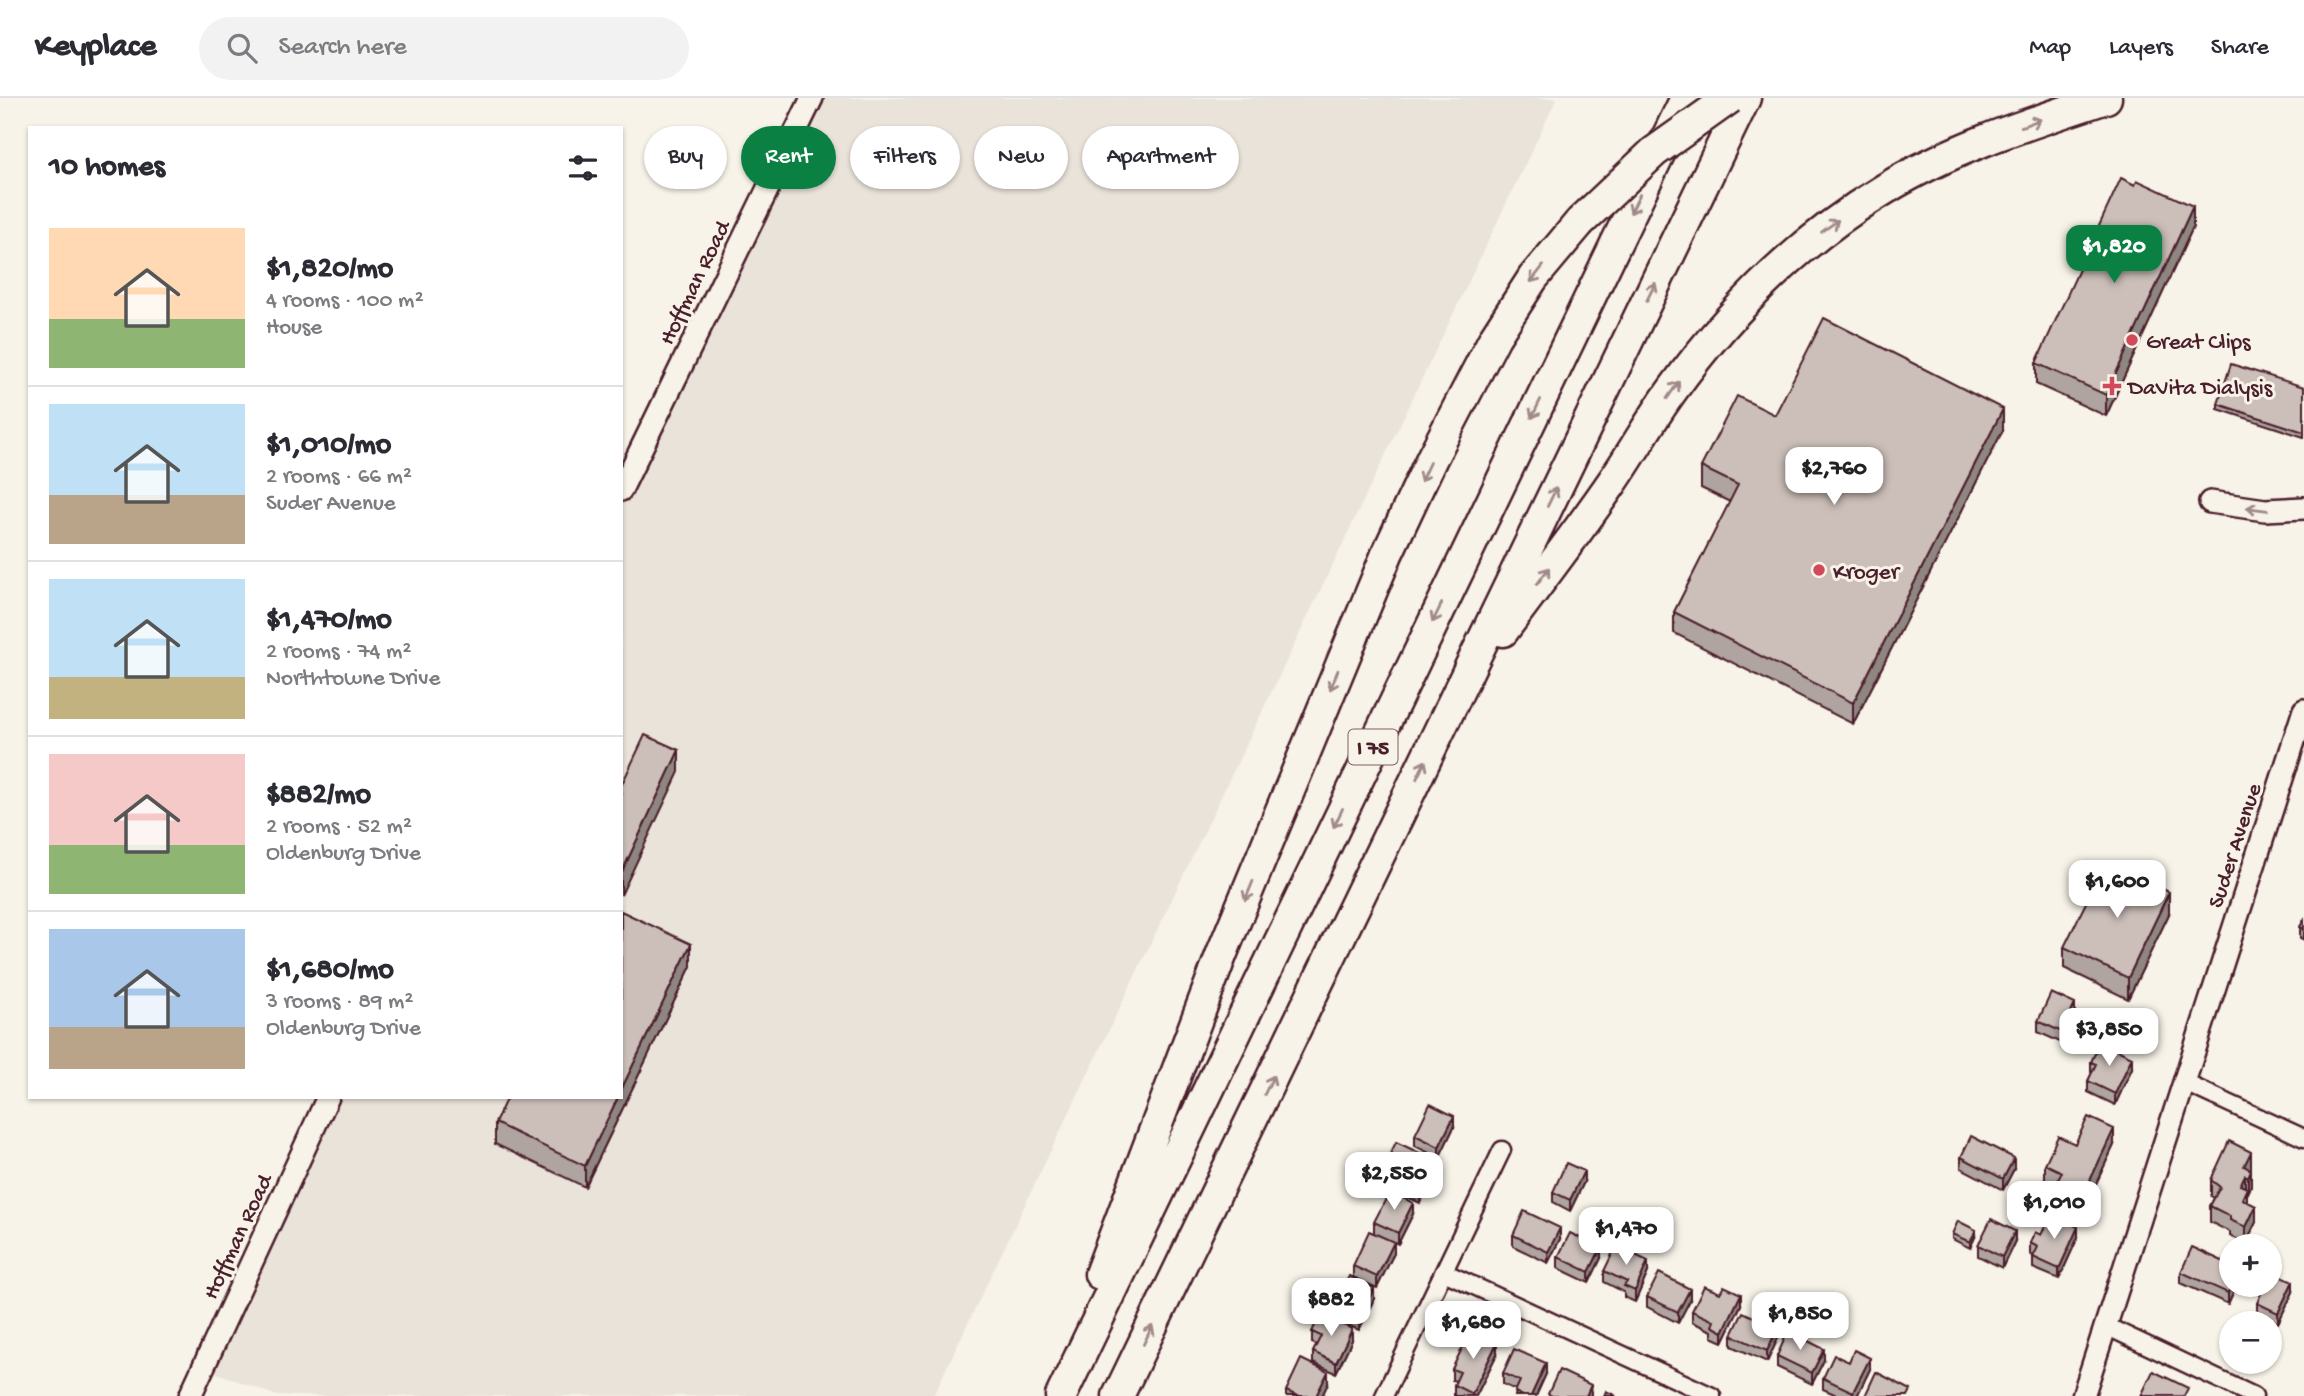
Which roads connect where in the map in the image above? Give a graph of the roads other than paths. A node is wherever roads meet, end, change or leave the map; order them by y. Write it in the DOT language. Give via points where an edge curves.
graph roads {
  1 [pos="812,98"];
  2 [pos="1686,98"];
  3 [pos="1730,98"];
  4 [pos="1745,98"];
  5 [pos="2106,98"];
  6 [pos="623,486"];
  7 [pos="2210,502"];
  8 [pos="2304,508"];
  9 [pos="1460,691"];
  10 [pos="2304,710"];
  11 [pos="2183,1082"];
  12 [pos="327,1099"];
  13 [pos="2304,1138"];
  14 [pos="1502,1150"];
  15 [pos="1444,1272"];
  16 [pos="2106,1326"];
  17 [pos="190,1396"];
  18 [pos="1054,1396"];
  19 [pos="1061,1396"];
  20 [pos="1118,1396"];
  21 [pos="1384,1396"];
  22 [pos="1712,1396"];
  23 [pos="2083,1396"];
  24 [pos="2254,1396"];
  1 -- 6 [label="street, Hoffman Road"];
  2 -- 19 [label="highway, I 75, one-way"];
  3 -- 18 [label="highway, one-way, bridge" via="1635,168 1580,222 1533,278 1494,337 1387,554 1222,953"];
  9 -- 4 [label="highway, I 75, one-way"];
  9 -- 5 [label="highway, one-way" via="1612,482 1682,376 1779,268 1886,188 1947,156"];
  8 -- 7 [label="street, one-way" via="2265,510"];
  20 -- 9 [label="highway, I 75, one-way"];
  10 -- 11 [label="street, Suder Avenue"];
  11 -- 13 [label="street"];
  11 -- 16 [label="street, Suder Avenue"];
  12 -- 17 [label="street, Hoffman Road"];
  14 -- 15 [label="street"];
  15 -- 21 [label="street"];
  15 -- 22 [label="street"];
  16 -- 23 [label="street, Suder Avenue"];
  16 -- 24 [label="street"];
}
